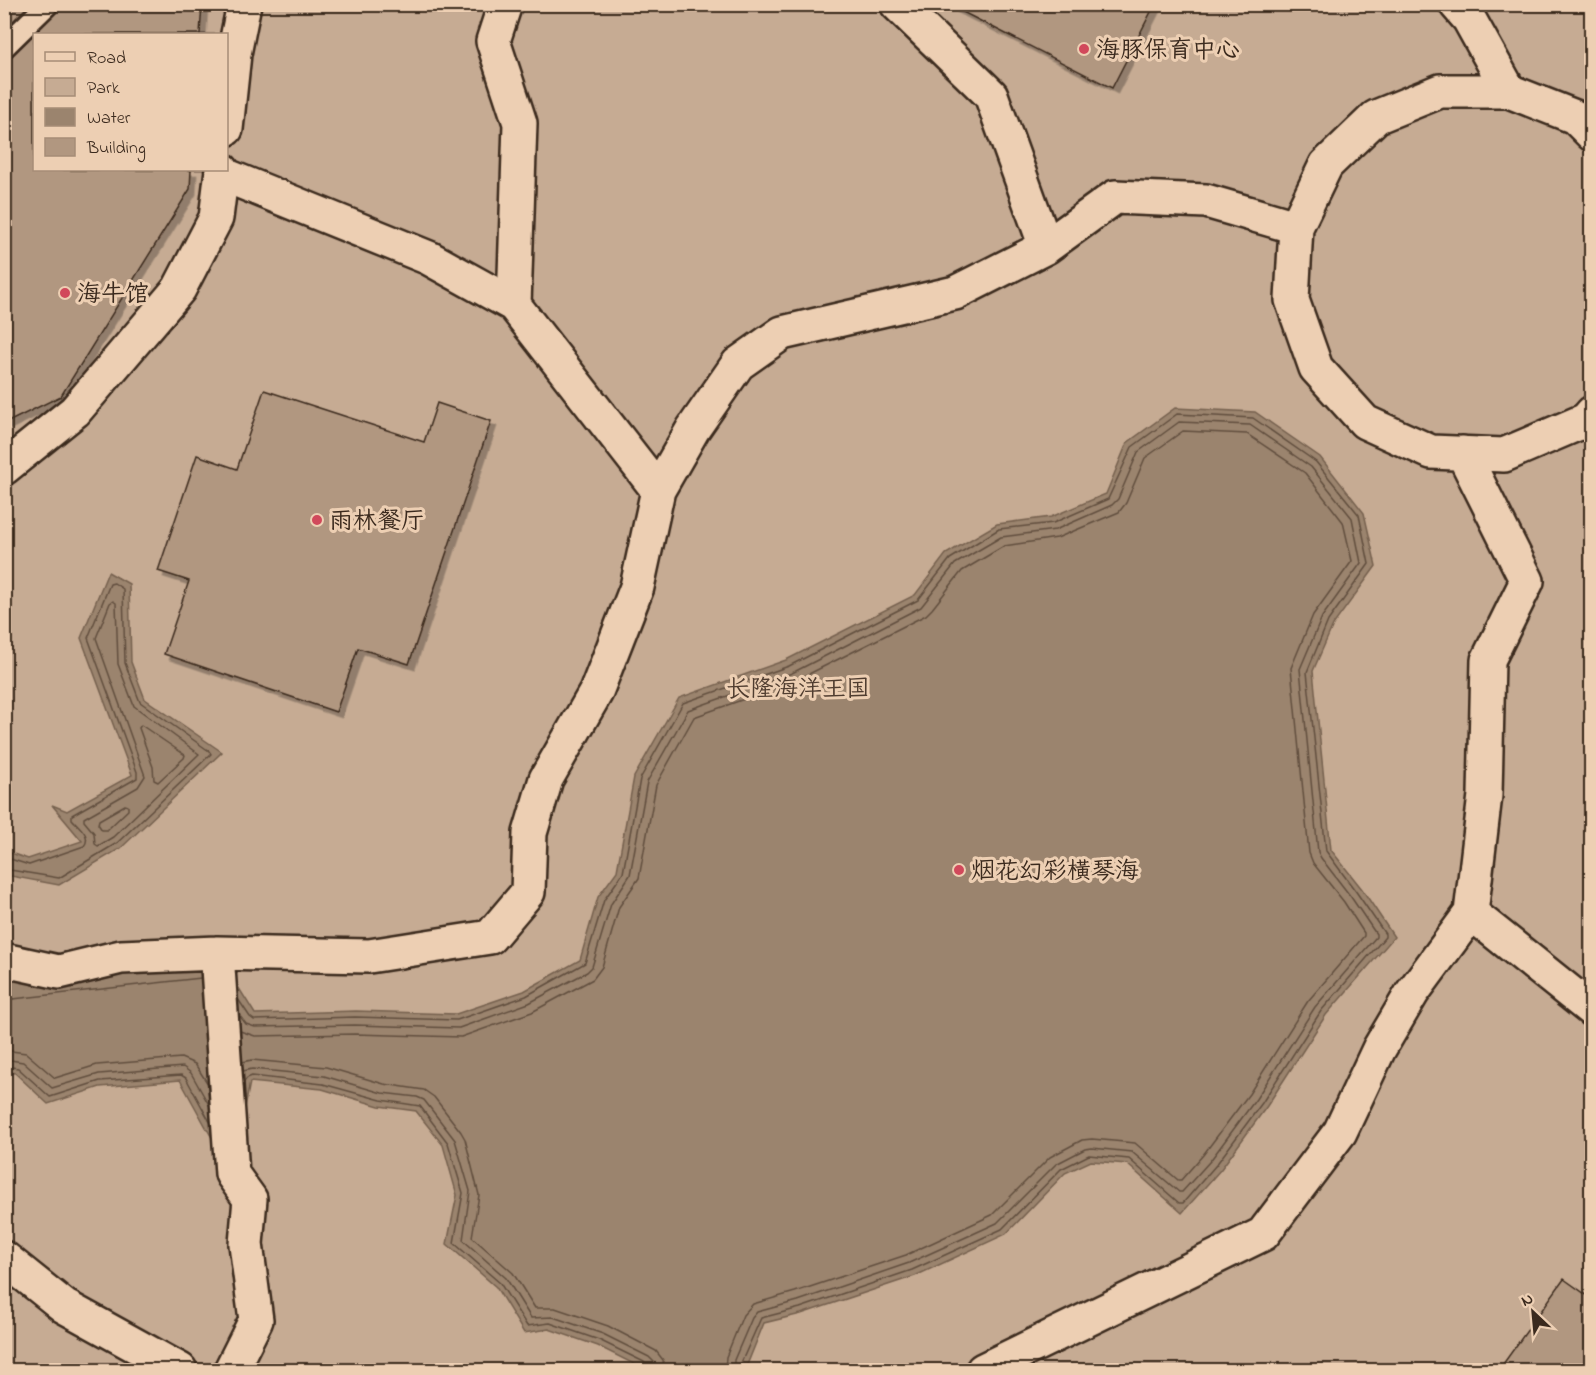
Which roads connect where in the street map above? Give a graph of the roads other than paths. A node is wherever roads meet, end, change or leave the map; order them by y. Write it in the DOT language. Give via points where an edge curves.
graph roads {
  1 [pos="48,4"];
  2 [pos="244,4"];
  3 [pos="505,4"];
  4 [pos="897,4"];
  5 [pos="1456,4"];
  6 [pos="4,47"];
  7 [pos="1509,91"];
  8 [pos="228,110"];
  9 [pos="1586,119"];
  10 [pos="222,172"];
  11 [pos="1296,227"];
  12 [pos="1046,247"];
  13 [pos="514,305"];
  14 [pos="1592,413"];
  15 [pos="1463,453"];
  16 [pos="4,468"];
  17 [pos="658,490"];
  18 [pos="1471,913"];
  19 [pos="217,953"];
  20 [pos="4,960"];
  21 [pos="1592,1010"];
  22 [pos="4,1258"];
  23 [pos="1037,1359"];
  24 [pos="180,1371"];
  25 [pos="231,1371"];
  26 [pos="983,1371"];
  1 -- 6 [label="lane"];
  2 -- 8 [label="street"];
  3 -- 13 [label="street" via="493,41 520,123"];
  4 -- 12 [label="street" via="990,95"];
  5 -- 7 [label="street" via="1469,19"];
  7 -- 9 [label="street"];
  7 -- 11 [label="street" via="1440,92 1376,117 1326,165"];
  10 -- 13 [label="street" via="429,258"];
  10 -- 16 [label="street" via="216,218 179,289 75,411"];
  11 -- 12 [label="street" via="1206,201 1115,197"];
  11 -- 15 [label="street" via="1292,300 1316,368 1365,422 1431,452"];
  12 -- 17 [label="street" via="955,293 782,333 738,364 693,429"];
  13 -- 17 [label="street"];
  14 -- 15 [label="street" via="1586,420 1504,455"];
  15 -- 18 [label="street" via="1527,581 1488,660 1485,795"];
  17 -- 19 [label="street" via="637,587 621,629 596,692 546,779 530,833 528,892 490,937 369,956"];
  18 -- 21 [label="street"];
  18 -- 23 [label="street" via="1407,1002 1379,1049 1340,1132 1263,1234"];
  19 -- 20 [label="street" via="121,957 59,972"];
  19 -- 25 [label="street" via="232,1174 250,1200 246,1244 256,1320"];
  22 -- 24 [label="street" via="64,1306"];
  23 -- 26 [label="street"];
}
